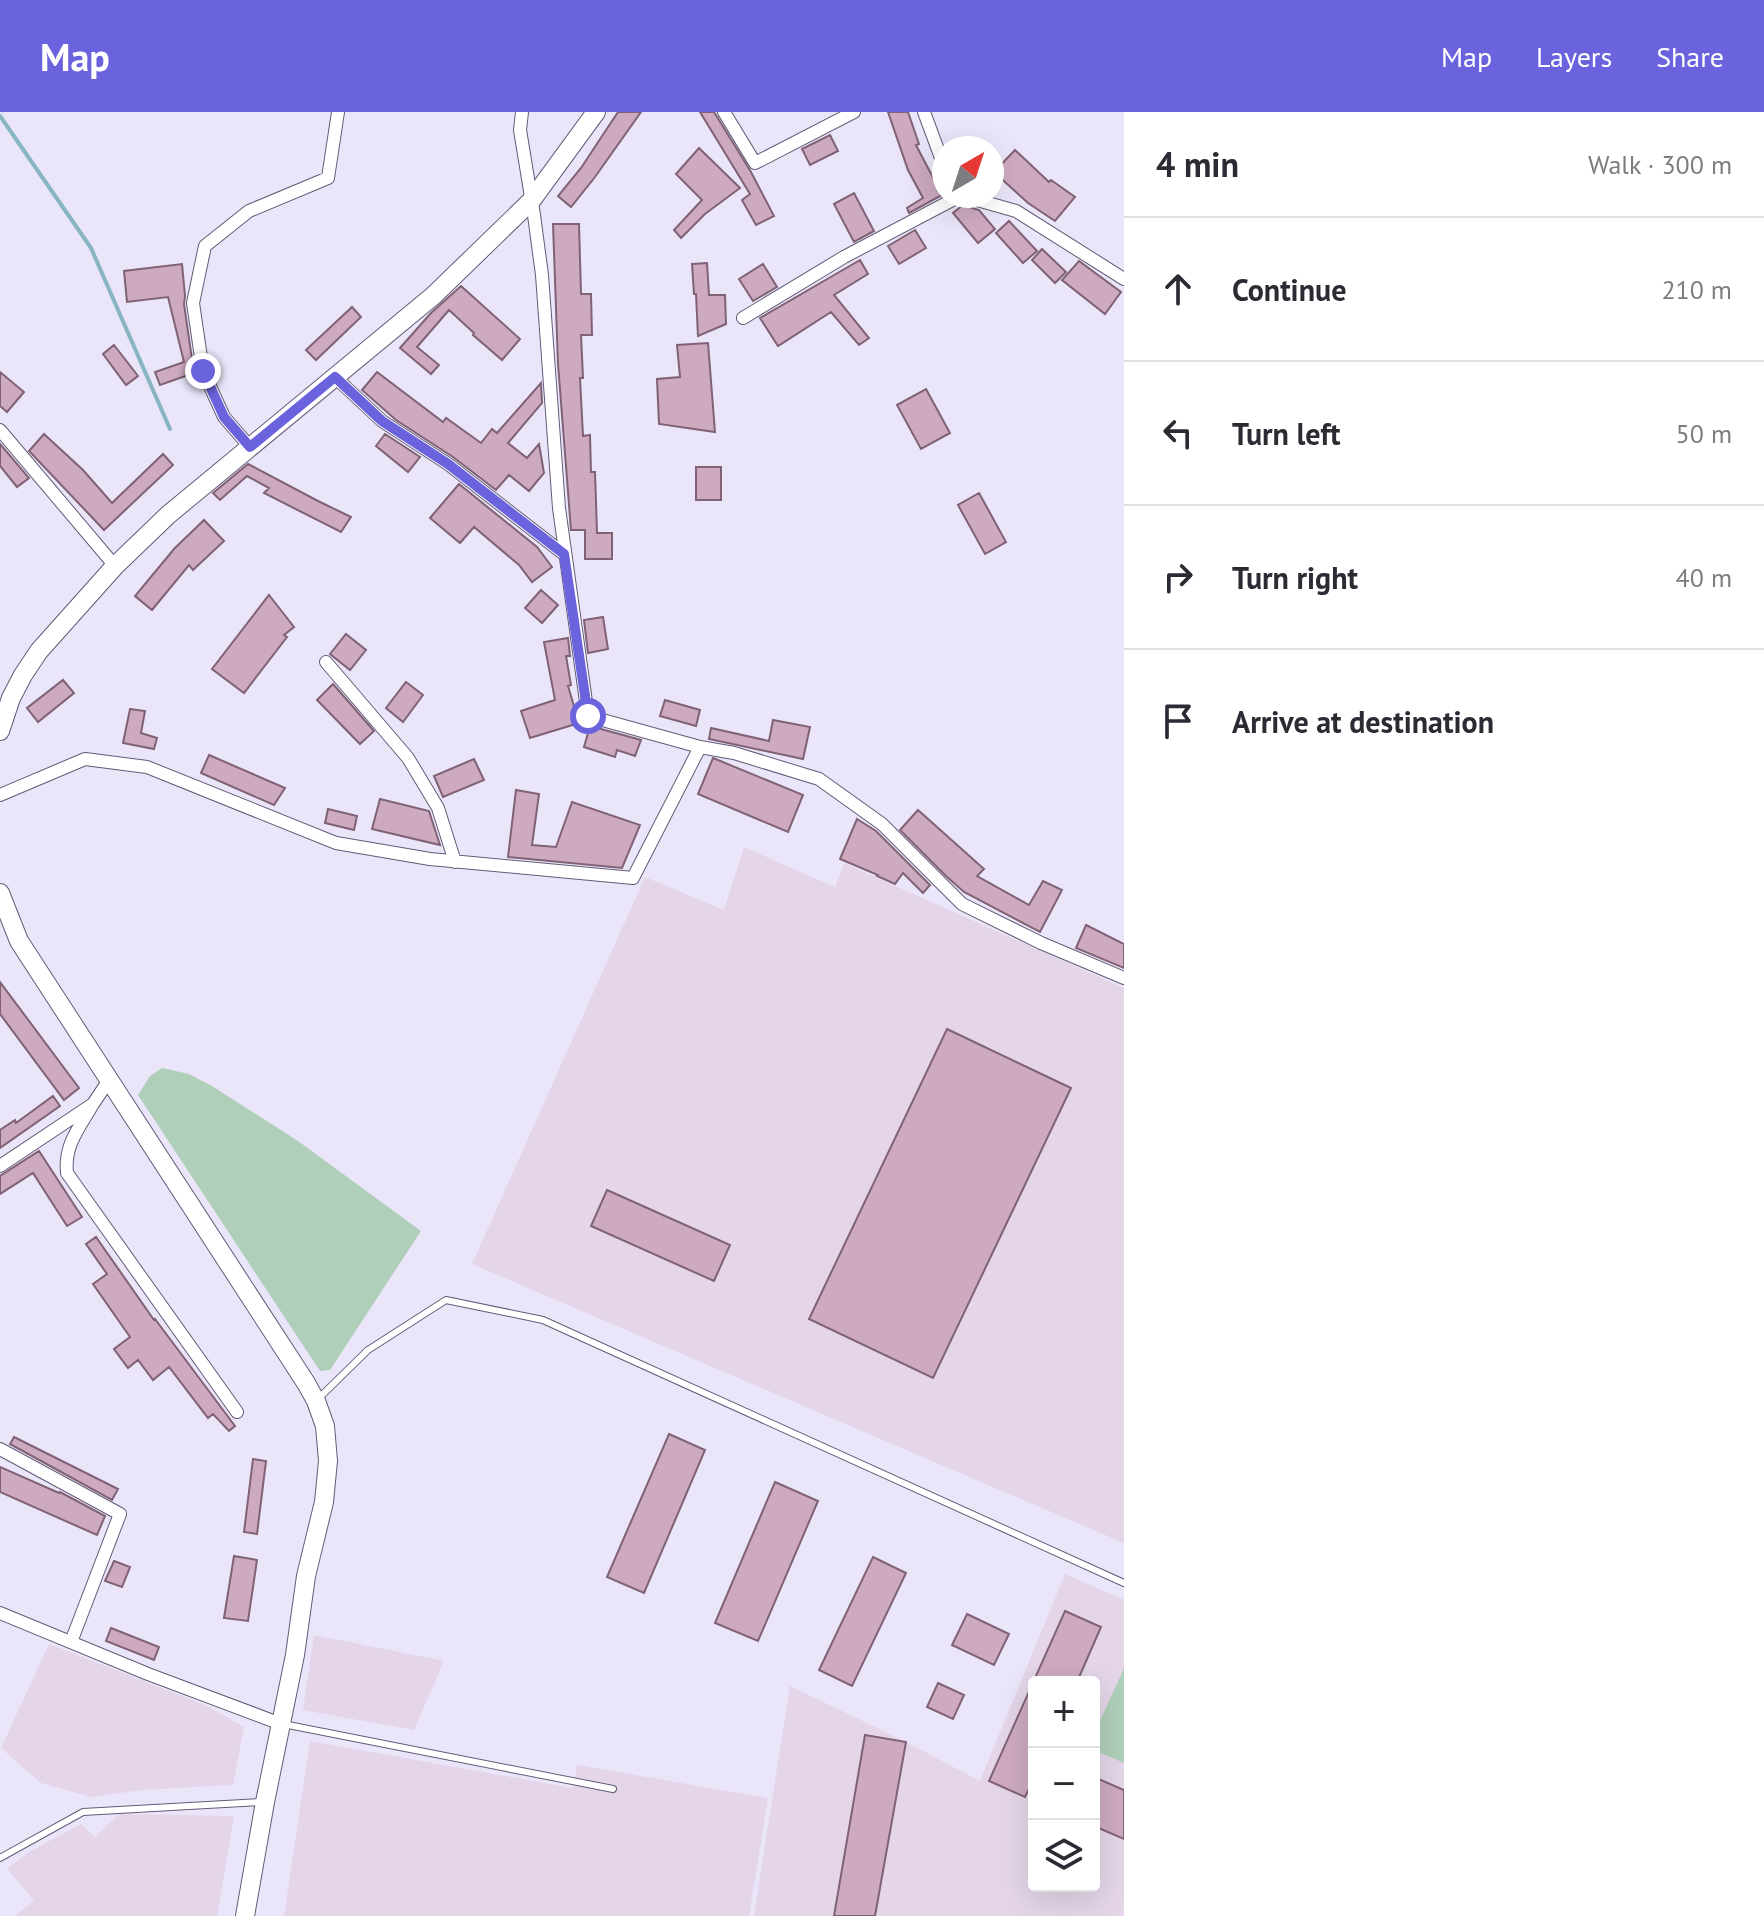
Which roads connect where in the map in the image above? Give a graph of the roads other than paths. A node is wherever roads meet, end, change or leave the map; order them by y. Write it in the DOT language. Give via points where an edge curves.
graph roads {
  1 [pos="338,112"];
  2 [pos="522,112"];
  3 [pos="596,112"];
  4 [pos="724,112"];
  5 [pos="854,112"];
  6 [pos="924,112"];
  7 [pos="933,136"];
  8 [pos="531,201"];
  9 [pos="939,208"];
  10 [pos="1004,208"];
  11 [pos="1124,279"];
  12 [pos="743,318"];
  13 [pos="335,377"];
  14 [pos="0,430"];
  15 [pos="250,447"];
  16 [pos="564,554"];
  17 [pos="115,566"];
  18 [pos="326,662"];
  19 [pos="0,731"];
  20 [pos="700,747"];
  21 [pos="0,795"];
  22 [pos="455,862"];
  23 [pos="0,893"];
  24 [pos="1124,978"];
  25 [pos="109,1080"];
  26 [pos="93,1104"];
  27 [pos="0,1166"];
  28 [pos="316,1401"];
  29 [pos="237,1412"];
  30 [pos="0,1449"];
  31 [pos="1124,1583"];
  32 [pos="0,1613"];
  33 [pos="71,1642"];
  34 [pos="281,1724"];
  35 [pos="613,1789"];
  36 [pos="265,1802"];
  37 [pos="0,1858"];
  38 [pos="245,1916"];
  1 -- 15 [label="street" via="328,178 249,211 205,246 193,303 203,371 224,417"];
  2 -- 8 [label="street"];
  3 -- 8 [label="main road"];
  4 -- 5 [label="street" via="755,163"];
  6 -- 7 [label="street"];
  8 -- 13 [label="main road" via="433,296"];
  8 -- 16 [label="street" via="542,275"];
  9 -- 12 [label="street"];
  10 -- 11 [label="street"];
  13 -- 15 [label="main road"];
  13 -- 16 [label="street" via="382,421 448,464"];
  14 -- 17 [label="street"];
  15 -- 17 [label="main road"];
  16 -- 20 [label="street" via="588,716"];
  17 -- 19 [label="main road" via="39,651 11,698"];
  18 -- 22 [label="street" via="408,758 438,808"];
  20 -- 22 [label="street" via="633,878"];
  20 -- 24 [label="street" via="819,779 882,824 962,904"];
  21 -- 22 [label="street" via="85,759 147,767 336,843"];
  23 -- 25 [label="main road" via="19,941"];
  25 -- 26 [label="street"];
  25 -- 28 [label="main road"];
  26 -- 27 [label="street"];
  26 -- 29 [label="street" via="65,1157 67,1173"];
  28 -- 31 [label="lane" via="368,1350 446,1300 543,1320"];
  28 -- 34 [label="main road" via="328,1461 324,1502"];
  30 -- 33 [label="street" via="120,1514"];
  32 -- 33 [label="street"];
  33 -- 34 [label="street"];
  34 -- 35 [label="lane"];
  34 -- 36 [label="main road"];
  36 -- 37 [label="lane" via="83,1812"];
  36 -- 38 [label="main road"];
}
